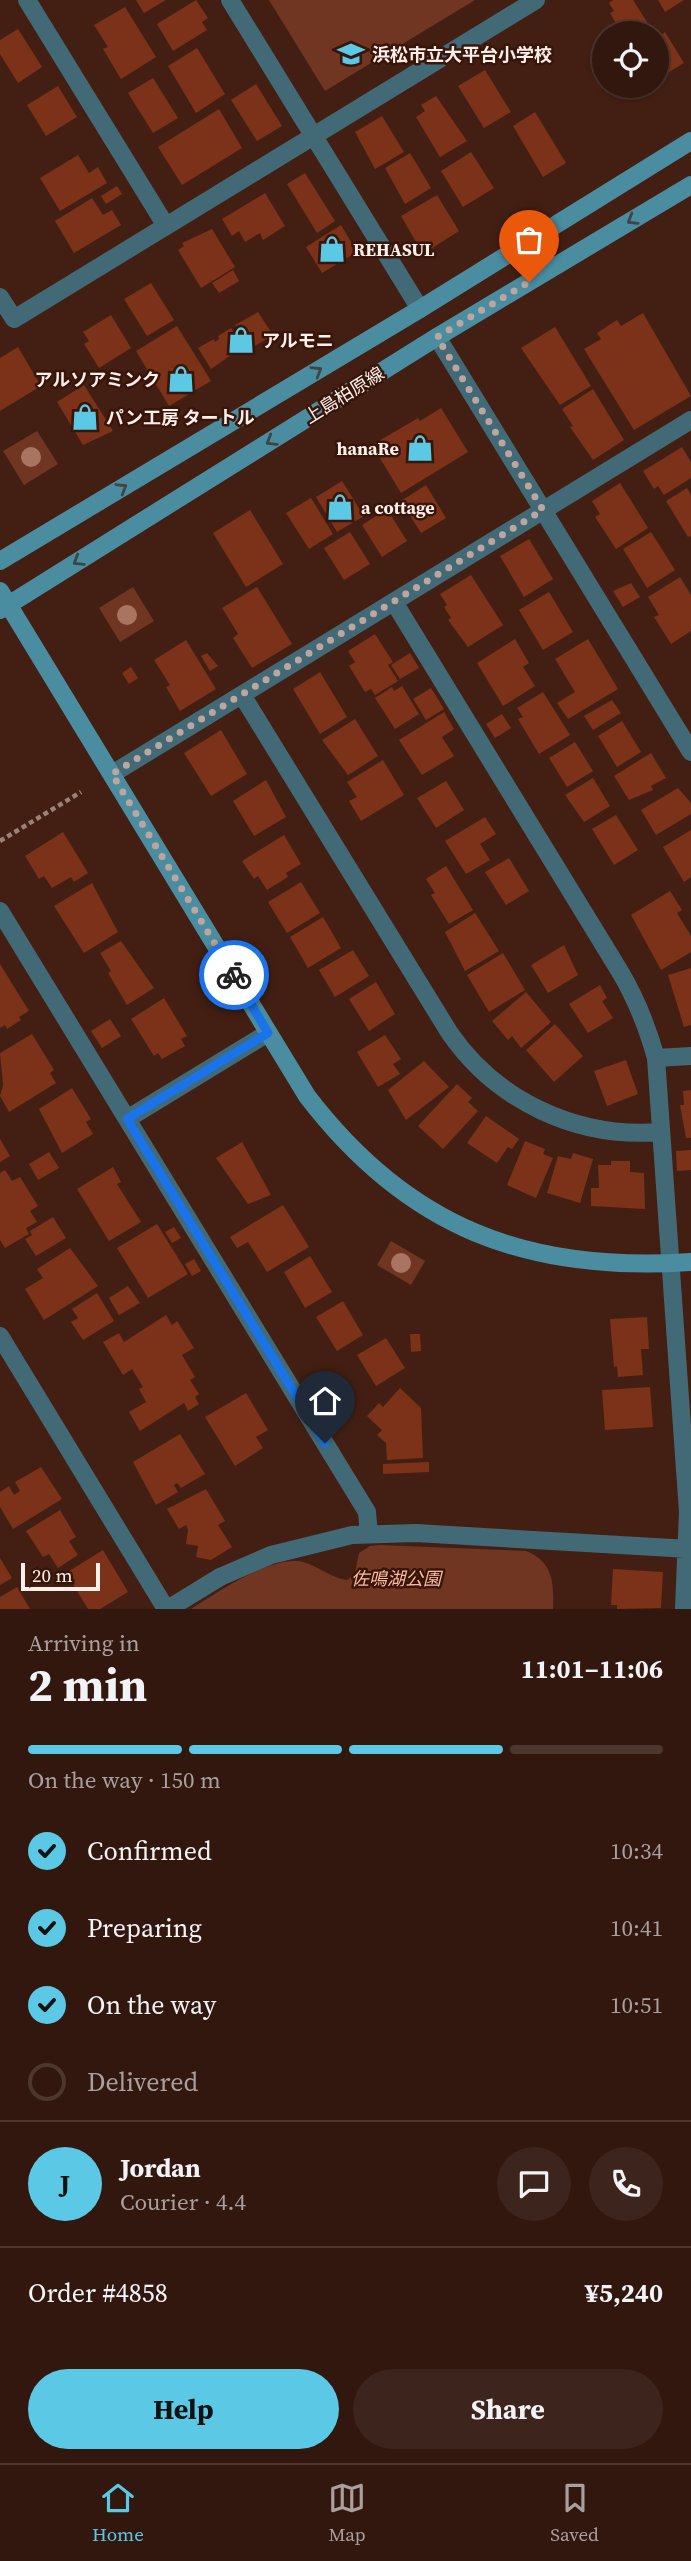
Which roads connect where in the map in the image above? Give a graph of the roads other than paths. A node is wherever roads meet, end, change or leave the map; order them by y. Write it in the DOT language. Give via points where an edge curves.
graph roads {
  1 [pos="27,0"];
  2 [pos="230,0"];
  3 [pos="536,0"];
  4 [pos="314,136"];
  5 [pos="691,141"];
  6 [pos="691,185"];
  7 [pos="166,226"];
  8 [pos="0,297"];
  9 [pos="420,309"];
  10 [pos="437,337"];
  11 [pos="691,420"];
  12 [pos="543,510"];
  13 [pos="0,561"];
  14 [pos="3,602"];
  15 [pos="394,602"];
  16 [pos="242,695"];
  17 [pos="691,752"];
  18 [pos="112,774"];
  19 [pos="0,911"];
  20 [pos="268,1033"];
  21 [pos="691,1056"];
  22 [pos="656,1058"];
  23 [pos="127,1119"];
  24 [pos="661,1132"];
  25 [pos="691,1262"];
  26 [pos="670,1263"];
  27 [pos="0,1336"];
  28 [pos="369,1534"];
  29 [pos="689,1549"];
  30 [pos="167,1609"];
  31 [pos="684,1609"];
  1 -- 7 [label="street"];
  2 -- 4 [label="street"];
  3 -- 4 [label="street"];
  4 -- 7 [label="street"];
  4 -- 9 [label="street"];
  5 -- 9 [label="street, 上島柏原線"];
  6 -- 10 [label="street, 上島柏原線, one-way"];
  7 -- 8 [label="street" via="14,319"];
  13 -- 9 [label="street, 上島柏原線, one-way"];
  10 -- 12 [label="street"];
  10 -- 14 [label="street, 上島柏原線, one-way"];
  11 -- 12 [label="street"];
  12 -- 15 [label="street"];
  12 -- 17 [label="street"];
  14 -- 18 [label="street"];
  15 -- 16 [label="street"];
  15 -- 22 [label="street" via="629,986"];
  16 -- 18 [label="street"];
  16 -- 24 [label="street" via="449,1032 474,1063 503,1090 556,1118 639,1134"];
  18 -- 20 [label="street"];
  19 -- 23 [label="street"];
  20 -- 23 [label="street"];
  20 -- 26 [label="street" via="331,1127 388,1182 421,1205 492,1240 530,1252 608,1264"];
  21 -- 22 [label="street"];
  22 -- 24 [label="street"];
  23 -- 28 [label="street" via="367,1512"];
  24 -- 26 [label="street"];
  25 -- 26 [label="street"];
  26 -- 29 [label="street"];
  27 -- 30 [label="street"];
  28 -- 29 [label="street"];
  28 -- 30 [label="street" via="271,1555 220,1577"];
  29 -- 31 [label="street"];
}
